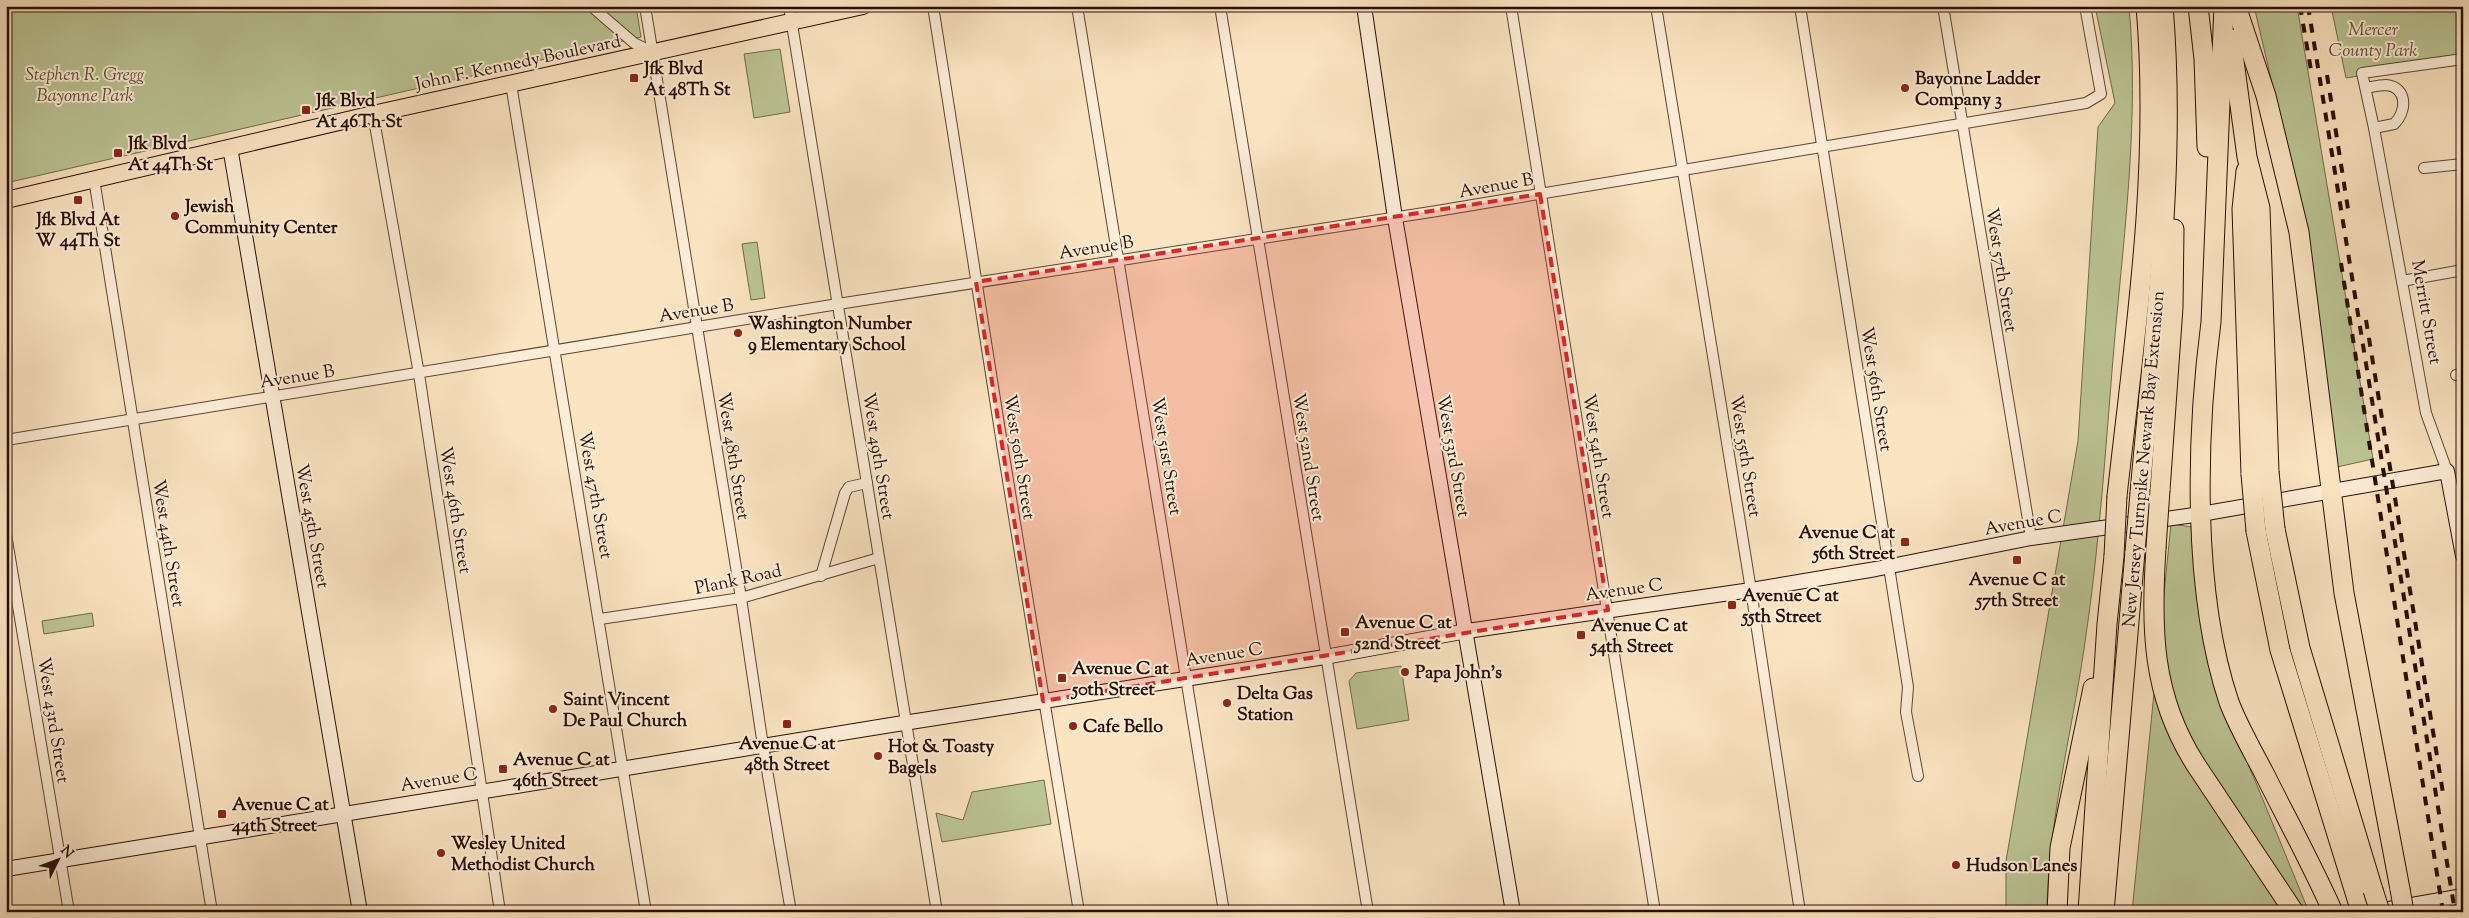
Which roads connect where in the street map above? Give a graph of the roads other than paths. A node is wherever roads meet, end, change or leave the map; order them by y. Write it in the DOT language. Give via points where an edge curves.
graph roads {
  1 [pos="590,6"];
  2 [pos="645,6"];
  3 [pos="863,6"];
  4 [pos="933,6"];
  5 [pos="1077,6"];
  6 [pos="1220,6"];
  7 [pos="1364,6"];
  8 [pos="1511,6"];
  9 [pos="1656,6"];
  10 [pos="1800,6"];
  11 [pos="1943,6"];
  12 [pos="2085,6"];
  13 [pos="2146,6"];
  14 [pos="2163,6"];
  15 [pos="2198,6"];
  16 [pos="2225,6"];
  17 [pos="2236,6"];
  18 [pos="791,14"];
  19 [pos="653,53"];
  20 [pos="2463,59"];
  21 [pos="512,84"];
  22 [pos="2366,88"];
  23 [pos="2168,98"];
  24 [pos="373,114"];
  25 [pos="1962,125"];
  26 [pos="2374,128"];
  27 [pos="230,147"];
  28 [pos="1822,147"];
  29 [pos="2463,164"];
  30 [pos="2424,168"];
  31 [pos="1682,169"];
  32 [pos="94,179"];
  33 [pos="1540,194"];
  34 [pos="6,200"];
  35 [pos="1395,218"];
  36 [pos="1258,239"];
  37 [pos="1118,260"];
  38 [pos="2463,270"];
  39 [pos="2402,281"];
  40 [pos="976,282"];
  41 [pos="838,304"];
  42 [pos="696,327"];
  43 [pos="554,350"];
  44 [pos="2205,368"];
  45 [pos="419,374"];
  46 [pos="272,396"];
  47 [pos="133,419"];
  48 [pos="6,440"];
  49 [pos="2447,471"];
  50 [pos="2260,473"];
  51 [pos="867,483"];
  52 [pos="2331,490"];
  53 [pos="2201,514"];
  54 [pos="6,534"];
  55 [pos="2031,538"];
  56 [pos="2463,556"];
  57 [pos="879,558"];
  58 [pos="1889,566"];
  59 [pos="821,576"];
  60 [pos="1751,590"];
  61 [pos="741,598"];
  62 [pos="1608,610"];
  63 [pos="600,619"];
  64 [pos="2107,624"];
  65 [pos="1467,631"];
  66 [pos="1325,657"];
  67 [pos="1186,679"];
  68 [pos="1044,701"];
  69 [pos="906,723"];
  70 [pos="763,746"];
  71 [pos="622,769"];
  72 [pos="1918,776"];
  73 [pos="481,792"];
  74 [pos="343,814"];
  75 [pos="200,837"];
  76 [pos="61,860"];
  77 [pos="6,869"];
  78 [pos="2365,892"];
  79 [pos="2463,896"];
  80 [pos="2330,905"];
  81 [pos="2291,908"];
  82 [pos="69,912"];
  83 [pos="212,912"];
  84 [pos="360,912"];
  85 [pos="500,912"];
  86 [pos="646,912"];
  87 [pos="792,912"];
  88 [pos="936,912"];
  89 [pos="1079,912"];
  90 [pos="1224,912"];
  91 [pos="1368,912"];
  92 [pos="1513,912"];
  93 [pos="1655,912"];
  94 [pos="1800,912"];
  95 [pos="2056,912"];
  96 [pos="2088,912"];
  97 [pos="2104,912"];
  98 [pos="2361,912"];
  99 [pos="2371,912"];
  100 [pos="2380,912"];
  101 [pos="2404,912"];
  1 -- 19 [label="street" via="634,43"];
  2 -- 19 [label="street, West 48th Street"];
  3 -- 18 [label="main road, John F. Kennedy Boulevard"];
  4 -- 40 [label="street, West 50th Street"];
  5 -- 37 [label="street, West 51st Street"];
  6 -- 36 [label="street, West 52nd Street"];
  7 -- 35 [label="main road, West 53rd Street"];
  8 -- 33 [label="street, West 54th Street"];
  9 -- 31 [label="street, West 55th Street"];
  10 -- 28 [label="street, West 56th Street"];
  11 -- 25 [label="street, West 57th Street"];
  12 -- 25 [label="street, Avenue B" via="2101,94 2086,103"];
  13 -- 64 [label="highway, New Jersey Turnpike Newark Bay Extension, bridge" via="2151,128 2149,191"];
  14 -- 23 [label="highway, New Jersey Turnpike Newark Bay Extension"];
  15 -- 44 [label="highway" via="2206,101 2201,325"];
  16 -- 44 [label="highway" via="2211,322"];
  16 -- 50 [label="highway" via="2247,157 2260,208"];
  17 -- 52 [label="highway" via="2266,96 2300,232"];
  18 -- 19 [label="main road, John F. Kennedy Boulevard"];
  18 -- 41 [label="street, West 49th Street"];
  19 -- 21 [label="main road, John F. Kennedy Boulevard"];
  19 -- 42 [label="street, West 48th Street"];
  20 -- 22 [label="street, Merritt Street" via="2362,73"];
  21 -- 24 [label="main road, John F. Kennedy Boulevard"];
  21 -- 43 [label="street, West 47th Street"];
  22 -- 26 [label="street, Merritt Street"];
  22 -- 26 [label="street" via="2386,85 2401,94 2404,102 2404,110 2394,124"];
  23 -- 81 [label="highway, bridge" via="2174,261 2152,614 2158,672 2185,749"];
  23 -- 97 [label="highway, New Jersey Turnpike Newark Bay Extension, bridge" via="2164,217"];
  24 -- 27 [label="main road, John F. Kennedy Boulevard"];
  24 -- 45 [label="street, West 46th Street"];
  25 -- 28 [label="street, Avenue B"];
  25 -- 55 [label="street, West 57th Street"];
  26 -- 39 [label="street, Merritt Street"];
  27 -- 32 [label="main road, John F. Kennedy Boulevard"];
  27 -- 46 [label="main road, West 45th Street"];
  28 -- 31 [label="street, Avenue B"];
  28 -- 58 [label="street, West 56th Street"];
  29 -- 30 [label="street"];
  31 -- 33 [label="street, Avenue B"];
  31 -- 60 [label="street, West 55th Street"];
  32 -- 34 [label="main road, John F. Kennedy Boulevard"];
  32 -- 47 [label="street, West 44th Street"];
  33 -- 35 [label="street, Avenue B"];
  33 -- 62 [label="street, West 54th Street"];
  35 -- 36 [label="street, Avenue B"];
  35 -- 65 [label="main road, West 53rd Street"];
  36 -- 37 [label="street, Avenue B"];
  36 -- 66 [label="street, West 52nd Street"];
  37 -- 40 [label="street, Avenue B"];
  37 -- 67 [label="street, West 51st Street"];
  38 -- 39 [label="street"];
  39 -- 49 [label="street, Merritt Street" via="2426,413"];
  40 -- 41 [label="street, Avenue B"];
  40 -- 68 [label="street, West 50th Street"];
  41 -- 42 [label="street, Avenue B"];
  41 -- 51 [label="street, West 49th Street"];
  42 -- 43 [label="street, Avenue B"];
  42 -- 61 [label="street, West 48th Street"];
  43 -- 45 [label="street, Avenue B"];
  43 -- 63 [label="street, West 47th Street"];
  44 -- 53 [label="highway"];
  45 -- 46 [label="street, Avenue B"];
  45 -- 73 [label="street, West 46th Street"];
  46 -- 47 [label="street, Avenue B"];
  46 -- 74 [label="main road, West 45th Street"];
  47 -- 48 [label="street, Avenue B"];
  47 -- 75 [label="street, West 44th Street"];
  49 -- 52 [label="main road, Avenue C"];
  49 -- 56 [label="main road, Merritt Street"];
  50 -- 78 [label="highway, bridge" via="2300,648"];
  50 -- 78 [label="highway, bridge" via="2256,531 2280,650"];
  51 -- 57 [label="street, West 49th Street"];
  51 -- 59 [label="street" via="849,487 845,493"];
  52 -- 53 [label="main road, Avenue C"];
  52 -- 101 [label="highway, bridge" via="2351,630"];
  53 -- 55 [label="main road, Avenue C"];
  53 -- 80 [label="highway" via="2211,629 2230,703"];
  54 -- 76 [label="street, West 43rd Street"];
  55 -- 58 [label="main road, Avenue C"];
  57 -- 59 [label="street, Plank Road"];
  57 -- 69 [label="street, West 49th Street"];
  58 -- 60 [label="main road, Avenue C"];
  58 -- 72 [label="street, West 56th Street" via="1908,687 1906,712"];
  59 -- 61 [label="street, Plank Road"];
  60 -- 62 [label="main road, Avenue C"];
  60 -- 94 [label="street, West 55th Street"];
  61 -- 63 [label="street, Plank Road"];
  61 -- 70 [label="street, West 48th Street"];
  62 -- 65 [label="main road, Avenue C"];
  62 -- 93 [label="street, West 54th Street"];
  63 -- 71 [label="street, West 47th Street"];
  64 -- 95 [label="highway" via="2102,632 2060,848"];
  64 -- 96 [label="highway, New Jersey Turnpike Newark Bay Extension"];
  65 -- 66 [label="main road, Avenue C"];
  65 -- 92 [label="main road, West 53rd Street"];
  66 -- 67 [label="main road, Avenue C"];
  66 -- 91 [label="street, West 52nd Street"];
  67 -- 68 [label="main road, Avenue C"];
  67 -- 90 [label="street, West 51st Street"];
  68 -- 69 [label="main road, Avenue C"];
  68 -- 89 [label="street, West 50th Street"];
  69 -- 70 [label="main road, Avenue C"];
  69 -- 88 [label="street, West 49th Street"];
  70 -- 71 [label="main road, Avenue C"];
  70 -- 87 [label="street, West 48th Street"];
  71 -- 73 [label="main road, Avenue C"];
  71 -- 86 [label="street, West 47th Street"];
  73 -- 74 [label="main road, Avenue C"];
  73 -- 85 [label="street, West 46th Street"];
  74 -- 75 [label="main road, Avenue C"];
  74 -- 84 [label="main road, West 45th Street"];
  75 -- 76 [label="main road, Avenue C"];
  75 -- 83 [label="street, West 44th Street"];
  76 -- 77 [label="main road, Avenue C"];
  76 -- 82 [label="street, West 43rd Street"];
  78 -- 98 [label="highway"];
  78 -- 100 [label="highway, bridge"];
  79 -- 99 [label="main road"];
}
